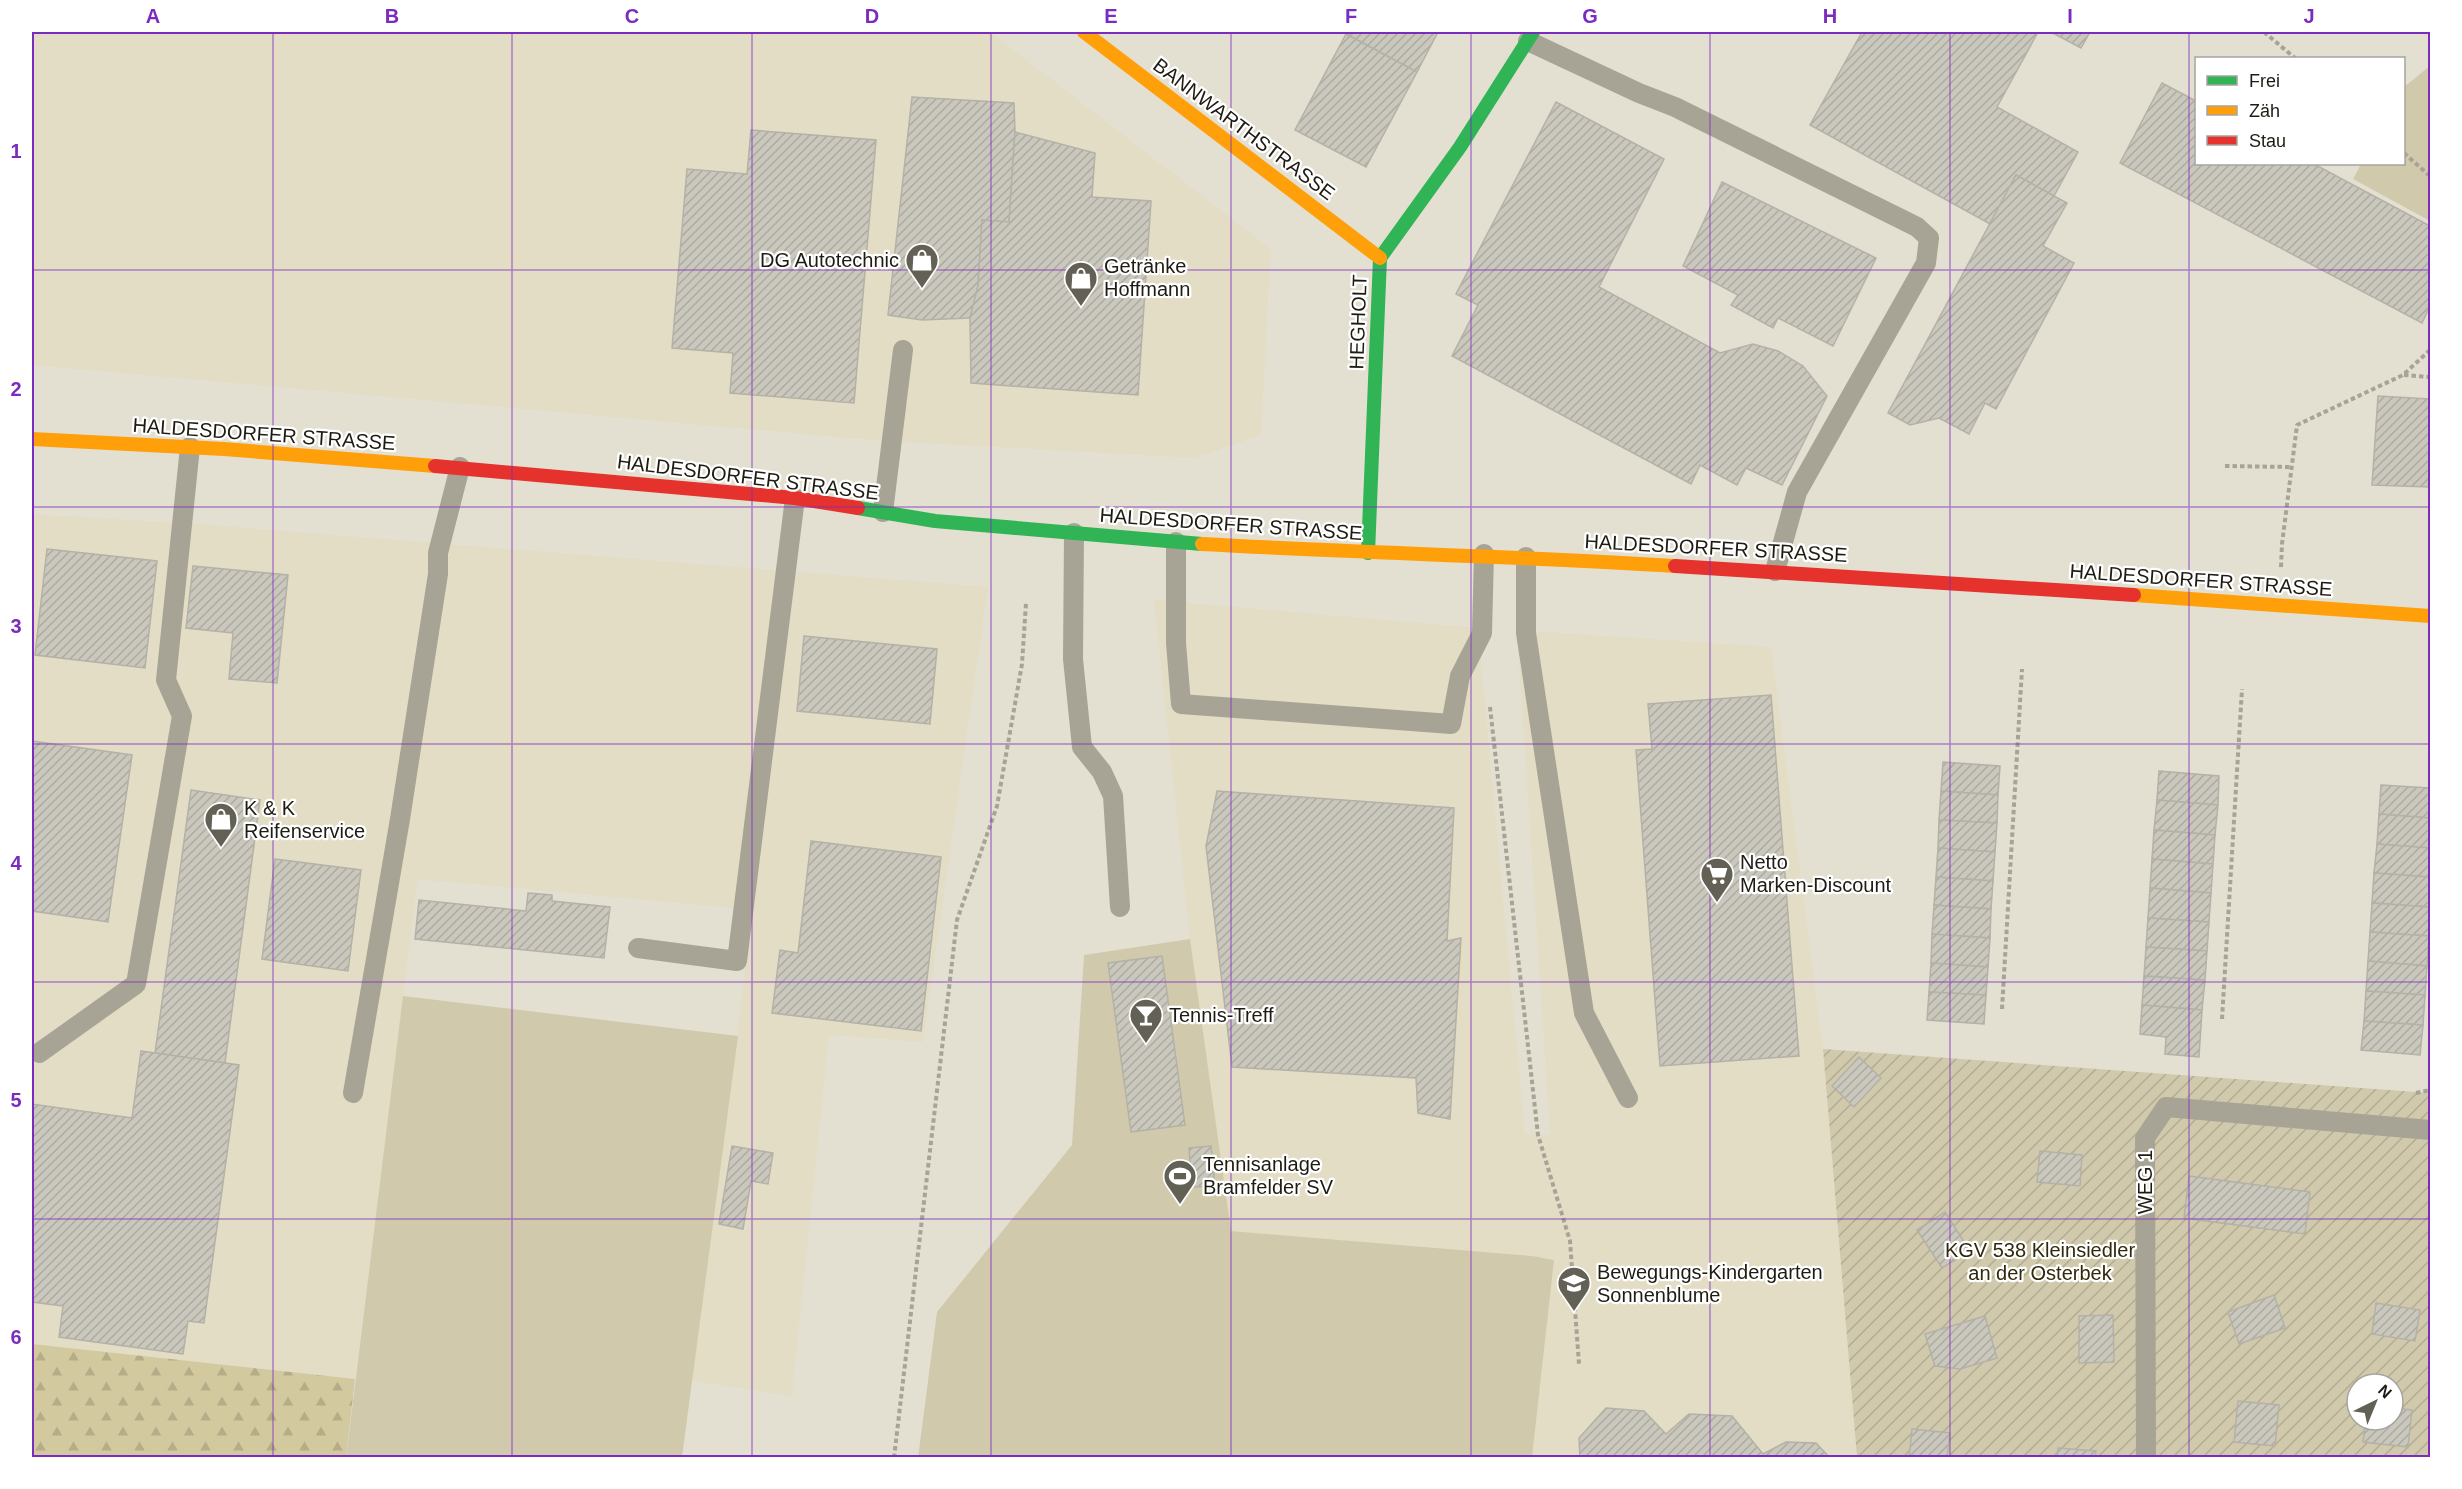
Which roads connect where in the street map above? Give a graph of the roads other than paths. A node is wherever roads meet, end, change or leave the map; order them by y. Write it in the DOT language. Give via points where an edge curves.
graph roads {
  1 [pos="1084,32"];
  2 [pos="1530,36"];
  3 [pos="1380,258"];
  4 [pos="903,350"];
  5 [pos="32,438"];
  6 [pos="190,447"];
  7 [pos="460,467"];
  8 [pos="795,498"];
  9 [pos="883,512"];
  10 [pos="1074,533"];
  11 [pos="1176,542"];
  12 [pos="1368,553"];
  13 [pos="1484,554"];
  14 [pos="1526,556"];
  15 [pos="1775,571"];
  16 [pos="2430,616"];
  17 [pos="1120,908"];
  18 [pos="638,948"];
  19 [pos="39,1053"];
  20 [pos="353,1093"];
  21 [pos="1628,1098"];
  22 [pos="2430,1130"];
  23 [pos="2146,1458"];
  1 -- 3 [label="street, BANNWARTHSTRASSE"];
  2 -- 3 [label="street, HEGHOLT" via="1460,147"];
  2 -- 15 [label="lane" via="1908,223 1929,238 1926,264 1797,492"];
  3 -- 12 [label="street, HEGHOLT"];
  4 -- 9 [label="lane"];
  5 -- 6 [label="street, HALDESDORFER STRASSE"];
  6 -- 7 [label="street, HALDESDORFER STRASSE"];
  6 -- 19 [label="lane" via="166,680 182,716 136,984"];
  7 -- 8 [label="street, HALDESDORFER STRASSE"];
  7 -- 20 [label="lane" via="438,553 404,795"];
  8 -- 9 [label="street, HALDESDORFER STRASSE"];
  8 -- 18 [label="lane" via="737,961"];
  9 -- 10 [label="street, HALDESDORFER STRASSE" via="935,521"];
  10 -- 11 [label="street, HALDESDORFER STRASSE"];
  10 -- 17 [label="lane" via="1074,659 1082,747 1102,772 1113,796"];
  11 -- 12 [label="street, HALDESDORFER STRASSE"];
  11 -- 13 [label="lane" via="1176,643 1181,704 1451,724 1460,676 1482,633"];
  12 -- 13 [label="street, HALDESDORFER STRASSE"];
  13 -- 14 [label="street, HALDESDORFER STRASSE"];
  14 -- 15 [label="street, HALDESDORFER STRASSE"];
  14 -- 21 [label="lane" via="1526,633 1584,1013"];
  15 -- 16 [label="street, HALDESDORFER STRASSE"];
  22 -- 23 [label="lane, WEG 1" via="2166,1107 2145,1138"];
}
